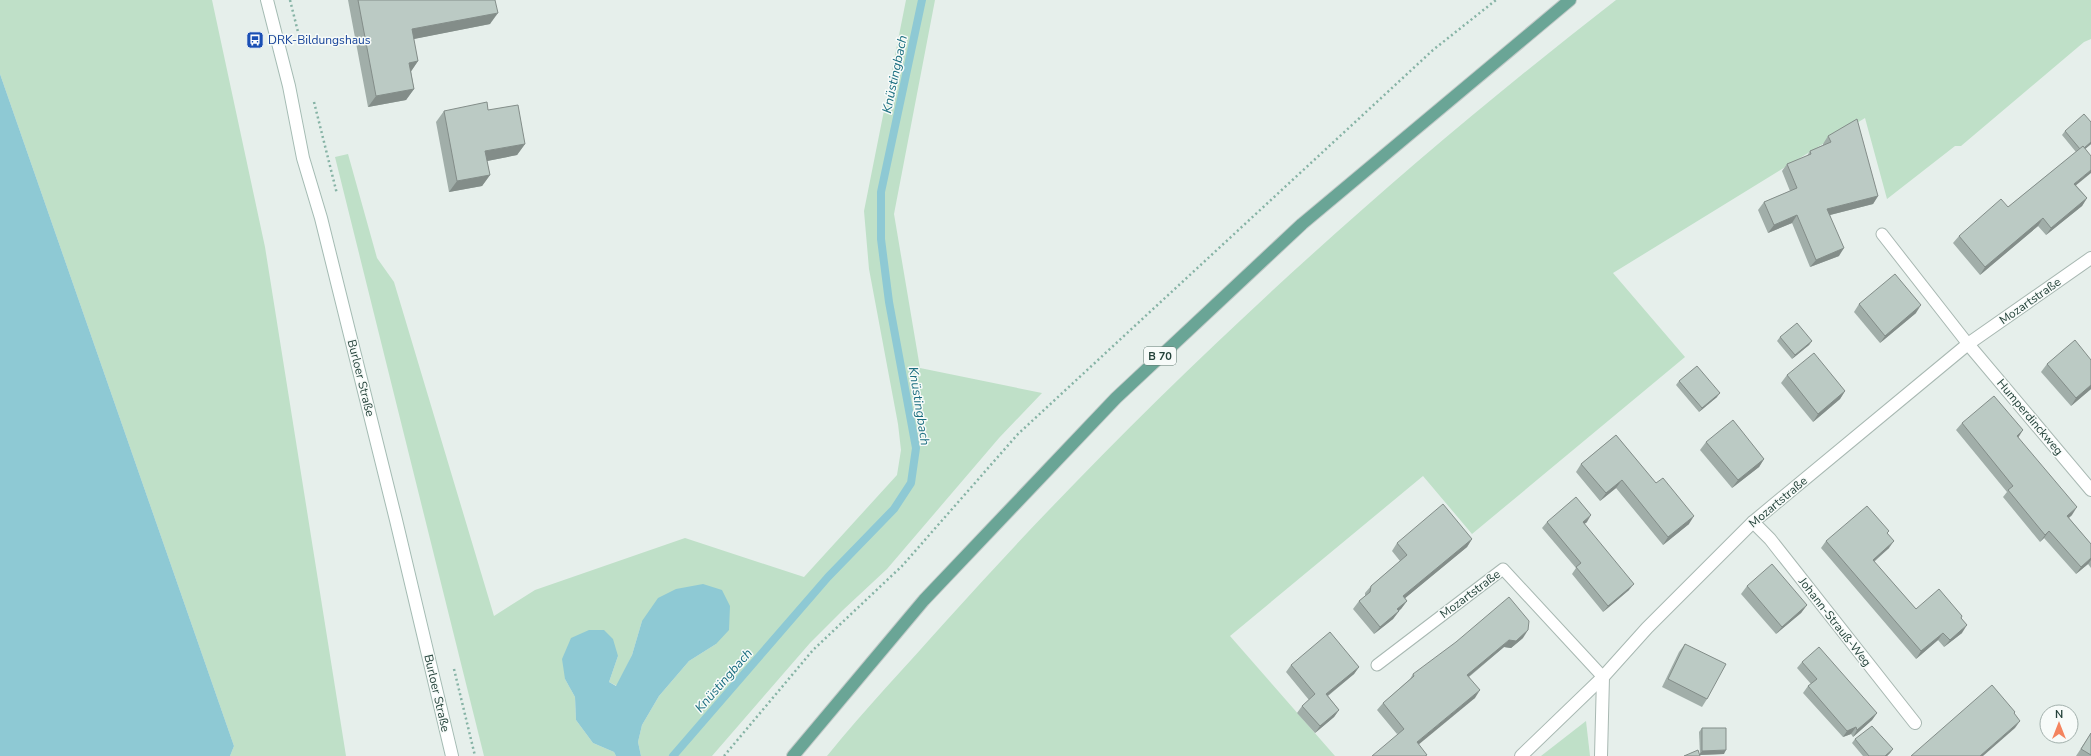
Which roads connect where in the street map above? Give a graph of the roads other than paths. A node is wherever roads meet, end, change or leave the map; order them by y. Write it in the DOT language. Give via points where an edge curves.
graph roads {
  1 [pos="267,0"];
  2 [pos="1570,0"];
  3 [pos="1882,234"];
  4 [pos="2091,258"];
  5 [pos="1968,344"];
  6 [pos="2091,490"];
  7 [pos="1753,522"];
  8 [pos="1377,665"];
  9 [pos="1603,677"];
  10 [pos="1915,723"];
  11 [pos="452,756"];
  12 [pos="793,756"];
  13 [pos="1521,756"];
  14 [pos="1601,756"];
  1 -- 11 [label="street, Burloer Straße" via="289,86 303,158 321,218 391,496"];
  2 -- 12 [label="main road, B 70" via="1302,224 1116,398 924,600"];
  3 -- 5 [label="lane"];
  4 -- 5 [label="street, Mozartstraße"];
  5 -- 6 [label="street, Humperdinckweg"];
  5 -- 7 [label="street, Mozartstraße"];
  7 -- 9 [label="street, Mozartstraße" via="1647,628"];
  7 -- 10 [label="street, Johann-Strauß-Weg" via="1770,539"];
  8 -- 9 [label="lane, Mozartstraße" via="1503,568"];
  9 -- 13 [label="street, Mozartstraße"];
  9 -- 14 [label="street"];
}
